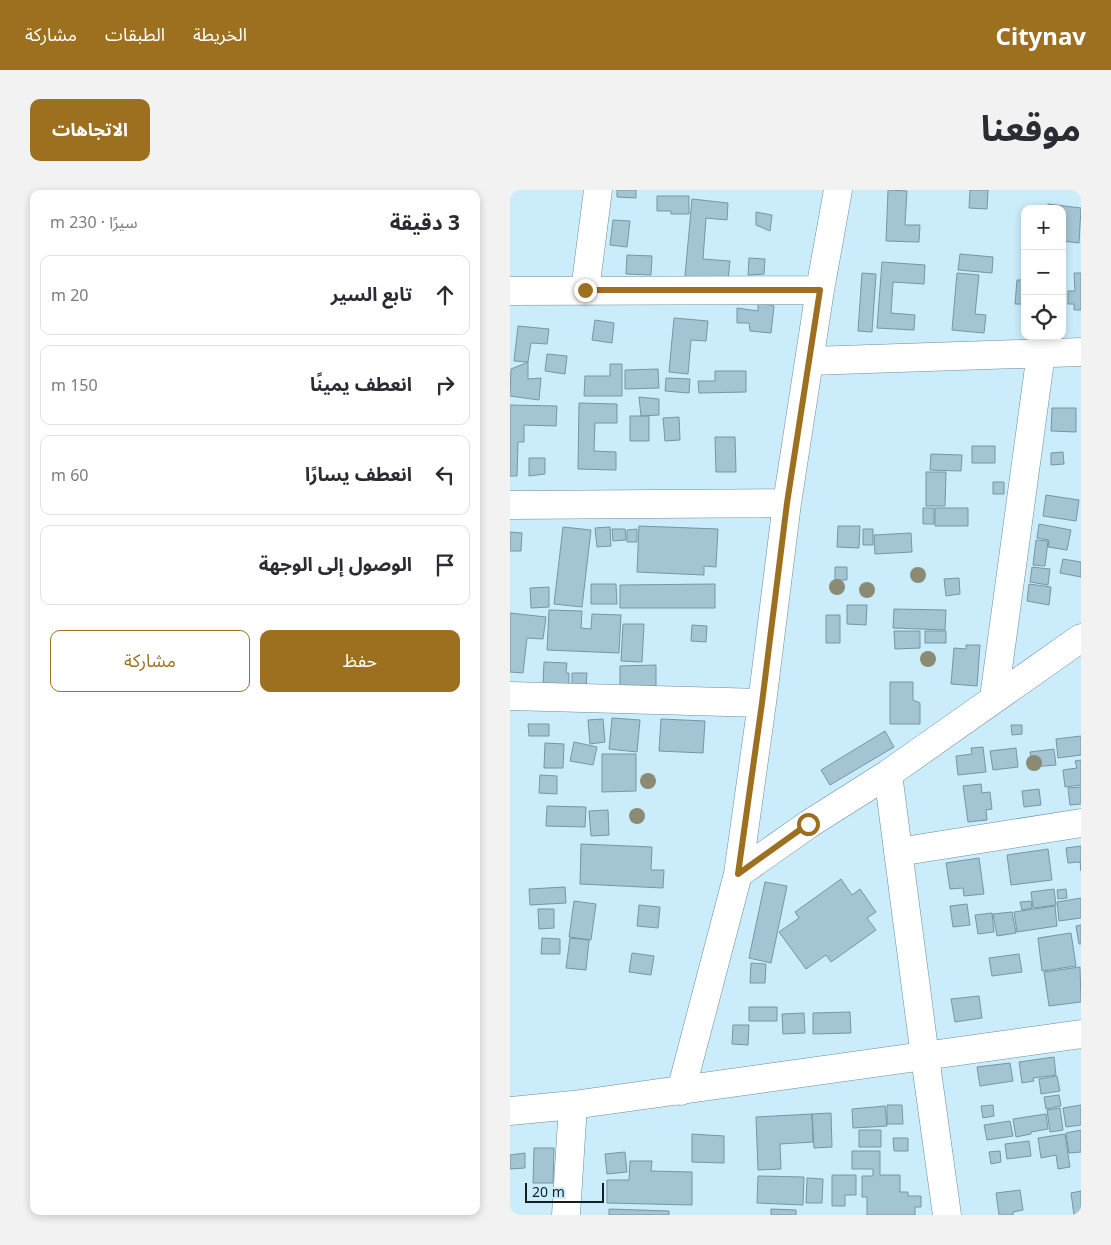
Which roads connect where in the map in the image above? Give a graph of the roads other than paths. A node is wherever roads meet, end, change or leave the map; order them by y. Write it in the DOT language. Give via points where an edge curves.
graph roads {
  1 [pos="598,190"];
  2 [pos="838,190"];
  3 [pos="585,290"];
  4 [pos="820,290"];
  5 [pos="510,291"];
  6 [pos="1081,352"];
  7 [pos="1041,353"];
  8 [pos="810,360"];
  9 [pos="787,503"];
  10 [pos="510,505"];
  11 [pos="1081,638"];
  12 [pos="510,696"];
  13 [pos="994,698"];
  14 [pos="762,703"];
  15 [pos="888,774"];
  16 [pos="1081,823"];
  17 [pos="898,852"];
  18 [pos="738,874"];
  19 [pos="1081,1034"];
  20 [pos="925,1057"];
  21 [pos="681,1091"];
  22 [pos="573,1106"];
  23 [pos="510,1111"];
  24 [pos="566,1215"];
  25 [pos="947,1215"];
  1 -- 3 [label="street"];
  2 -- 4 [label="street"];
  3 -- 4 [label="street"];
  3 -- 5 [label="street"];
  4 -- 8 [label="street"];
  6 -- 7 [label="street"];
  7 -- 8 [label="street"];
  7 -- 13 [label="street"];
  8 -- 9 [label="street"];
  9 -- 10 [label="street"];
  9 -- 14 [label="street"];
  11 -- 13 [label="street"];
  12 -- 14 [label="street"];
  13 -- 15 [label="street"];
  14 -- 18 [label="street"];
  15 -- 17 [label="street"];
  15 -- 18 [label="street" via="808,824"];
  16 -- 17 [label="street"];
  17 -- 20 [label="street"];
  18 -- 21 [label="street"];
  19 -- 20 [label="street"];
  20 -- 21 [label="street"];
  20 -- 25 [label="street"];
  21 -- 22 [label="street"];
  22 -- 23 [label="street"];
  22 -- 24 [label="street"];
}
